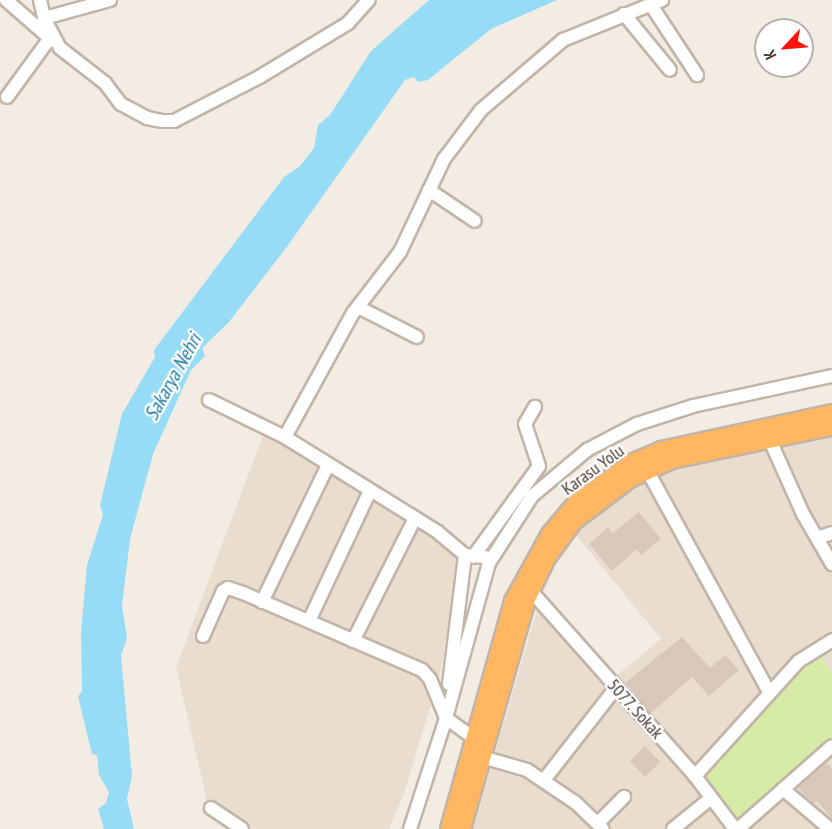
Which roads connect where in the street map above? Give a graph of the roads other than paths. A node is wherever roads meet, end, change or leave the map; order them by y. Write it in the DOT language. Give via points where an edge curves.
graph roads {
  1 [pos="6,0"];
  2 [pos="40,0"];
  3 [pos="110,0"];
  4 [pos="369,0"];
  5 [pos="657,2"];
  6 [pos="624,14"];
  7 [pos="44,18"];
  8 [pos="50,39"];
  9 [pos="60,48"];
  10 [pos="670,70"];
  11 [pos="697,75"];
  12 [pos="7,97"];
  13 [pos="429,190"];
  14 [pos="475,221"];
  15 [pos="358,307"];
  16 [pos="417,337"];
  17 [pos="832,376"];
  18 [pos="209,400"];
  19 [pos="535,407"];
  20 [pos="832,413"];
  21 [pos="832,427"];
  22 [pos="285,437"];
  23 [pos="769,438"];
  24 [pos="328,465"];
  25 [pos="646,470"];
  26 [pos="370,491"];
  27 [pos="414,518"];
  28 [pos="832,533"];
  29 [pos="817,538"];
  30 [pos="469,556"];
  31 [pos="491,558"];
  32 [pos="832,564"];
  33 [pos="531,591"];
  34 [pos="262,602"];
  35 [pos="309,621"];
  36 [pos="203,636"];
  37 [pos="832,640"];
  38 [pos="353,641"];
  39 [pos="616,688"];
  40 [pos="769,692"];
  41 [pos="449,704"];
  42 [pos="446,718"];
  43 [pos="474,738"];
  44 [pos="832,746"];
  45 [pos="482,757"];
  46 [pos="695,776"];
  47 [pos="544,780"];
  48 [pos="783,789"];
  49 [pos="624,797"];
  50 [pos="711,798"];
  51 [pos="211,808"];
  52 [pos="600,826"];
  53 [pos="242,829"];
  54 [pos="410,829"];
  55 [pos="449,829"];
  56 [pos="462,829"];
  57 [pos="673,829"];
  58 [pos="736,829"];
  59 [pos="830,829"];
  1 -- 8 [label="street"];
  2 -- 7 [label="street"];
  3 -- 7 [label="street"];
  4 -- 9 [label="street" via="348,23 261,76 174,121 147,118 128,110 105,83"];
  5 -- 6 [label="street"];
  5 -- 11 [label="street"];
  6 -- 10 [label="street"];
  6 -- 13 [label="street" via="549,49 491,100 444,159"];
  7 -- 9 [label="street"];
  8 -- 9 [label="street"];
  8 -- 12 [label="street"];
  13 -- 14 [label="street"];
  13 -- 15 [label="street" via="400,252"];
  15 -- 16 [label="street"];
  15 -- 22 [label="street"];
  17 -- 31 [label="street" via="685,408 613,435 568,464 532,496"];
  18 -- 22 [label="street"];
  19 -- 30 [label="street" via="525,424 539,466"];
  20 -- 43 [label="highway, Karasu Yolu" via="661,450 632,463 577,502 549,534 522,582"];
  21 -- 23 [label="highway, Karasu Yolu"];
  22 -- 24 [label="street"];
  23 -- 25 [label="highway, Karasu Yolu" via="695,453"];
  23 -- 29 [label="street"];
  24 -- 26 [label="street"];
  24 -- 34 [label="street"];
  25 -- 33 [label="highway, Karasu Yolu" via="610,491 574,521 547,558"];
  25 -- 40 [label="street"];
  26 -- 27 [label="street"];
  26 -- 35 [label="street"];
  27 -- 30 [label="street"];
  27 -- 38 [label="street"];
  28 -- 29 [label="street"];
  29 -- 32 [label="street"];
  30 -- 31 [label="street"];
  30 -- 41 [label="street" via="448,669"];
  31 -- 41 [label="street"];
  33 -- 39 [label="street, 5077. Sokak"];
  33 -- 45 [label="highway, Karasu Yolu"];
  34 -- 35 [label="street"];
  34 -- 36 [label="street" via="226,588"];
  35 -- 38 [label="street"];
  37 -- 40 [label="street" via="799,661"];
  38 -- 42 [label="street" via="425,673"];
  39 -- 46 [label="street, 5077. Sokak"];
  39 -- 47 [label="street"];
  40 -- 46 [label="street"];
  41 -- 42 [label="street"];
  42 -- 43 [label="street"];
  42 -- 54 [label="street"];
  43 -- 55 [label="highway, Karasu Yolu"];
  44 -- 48 [label="street, 5077. Sokak"];
  45 -- 47 [label="street" via="527,770"];
  45 -- 56 [label="highway, Karasu Yolu"];
  46 -- 50 [label="street, 5077. Sokak"];
  47 -- 52 [label="street"];
  48 -- 58 [label="street, 5077. Sokak"];
  48 -- 59 [label="street"];
  49 -- 52 [label="street"];
  50 -- 57 [label="street"];
  50 -- 58 [label="street, 5077. Sokak"];
  51 -- 53 [label="street"];
}
